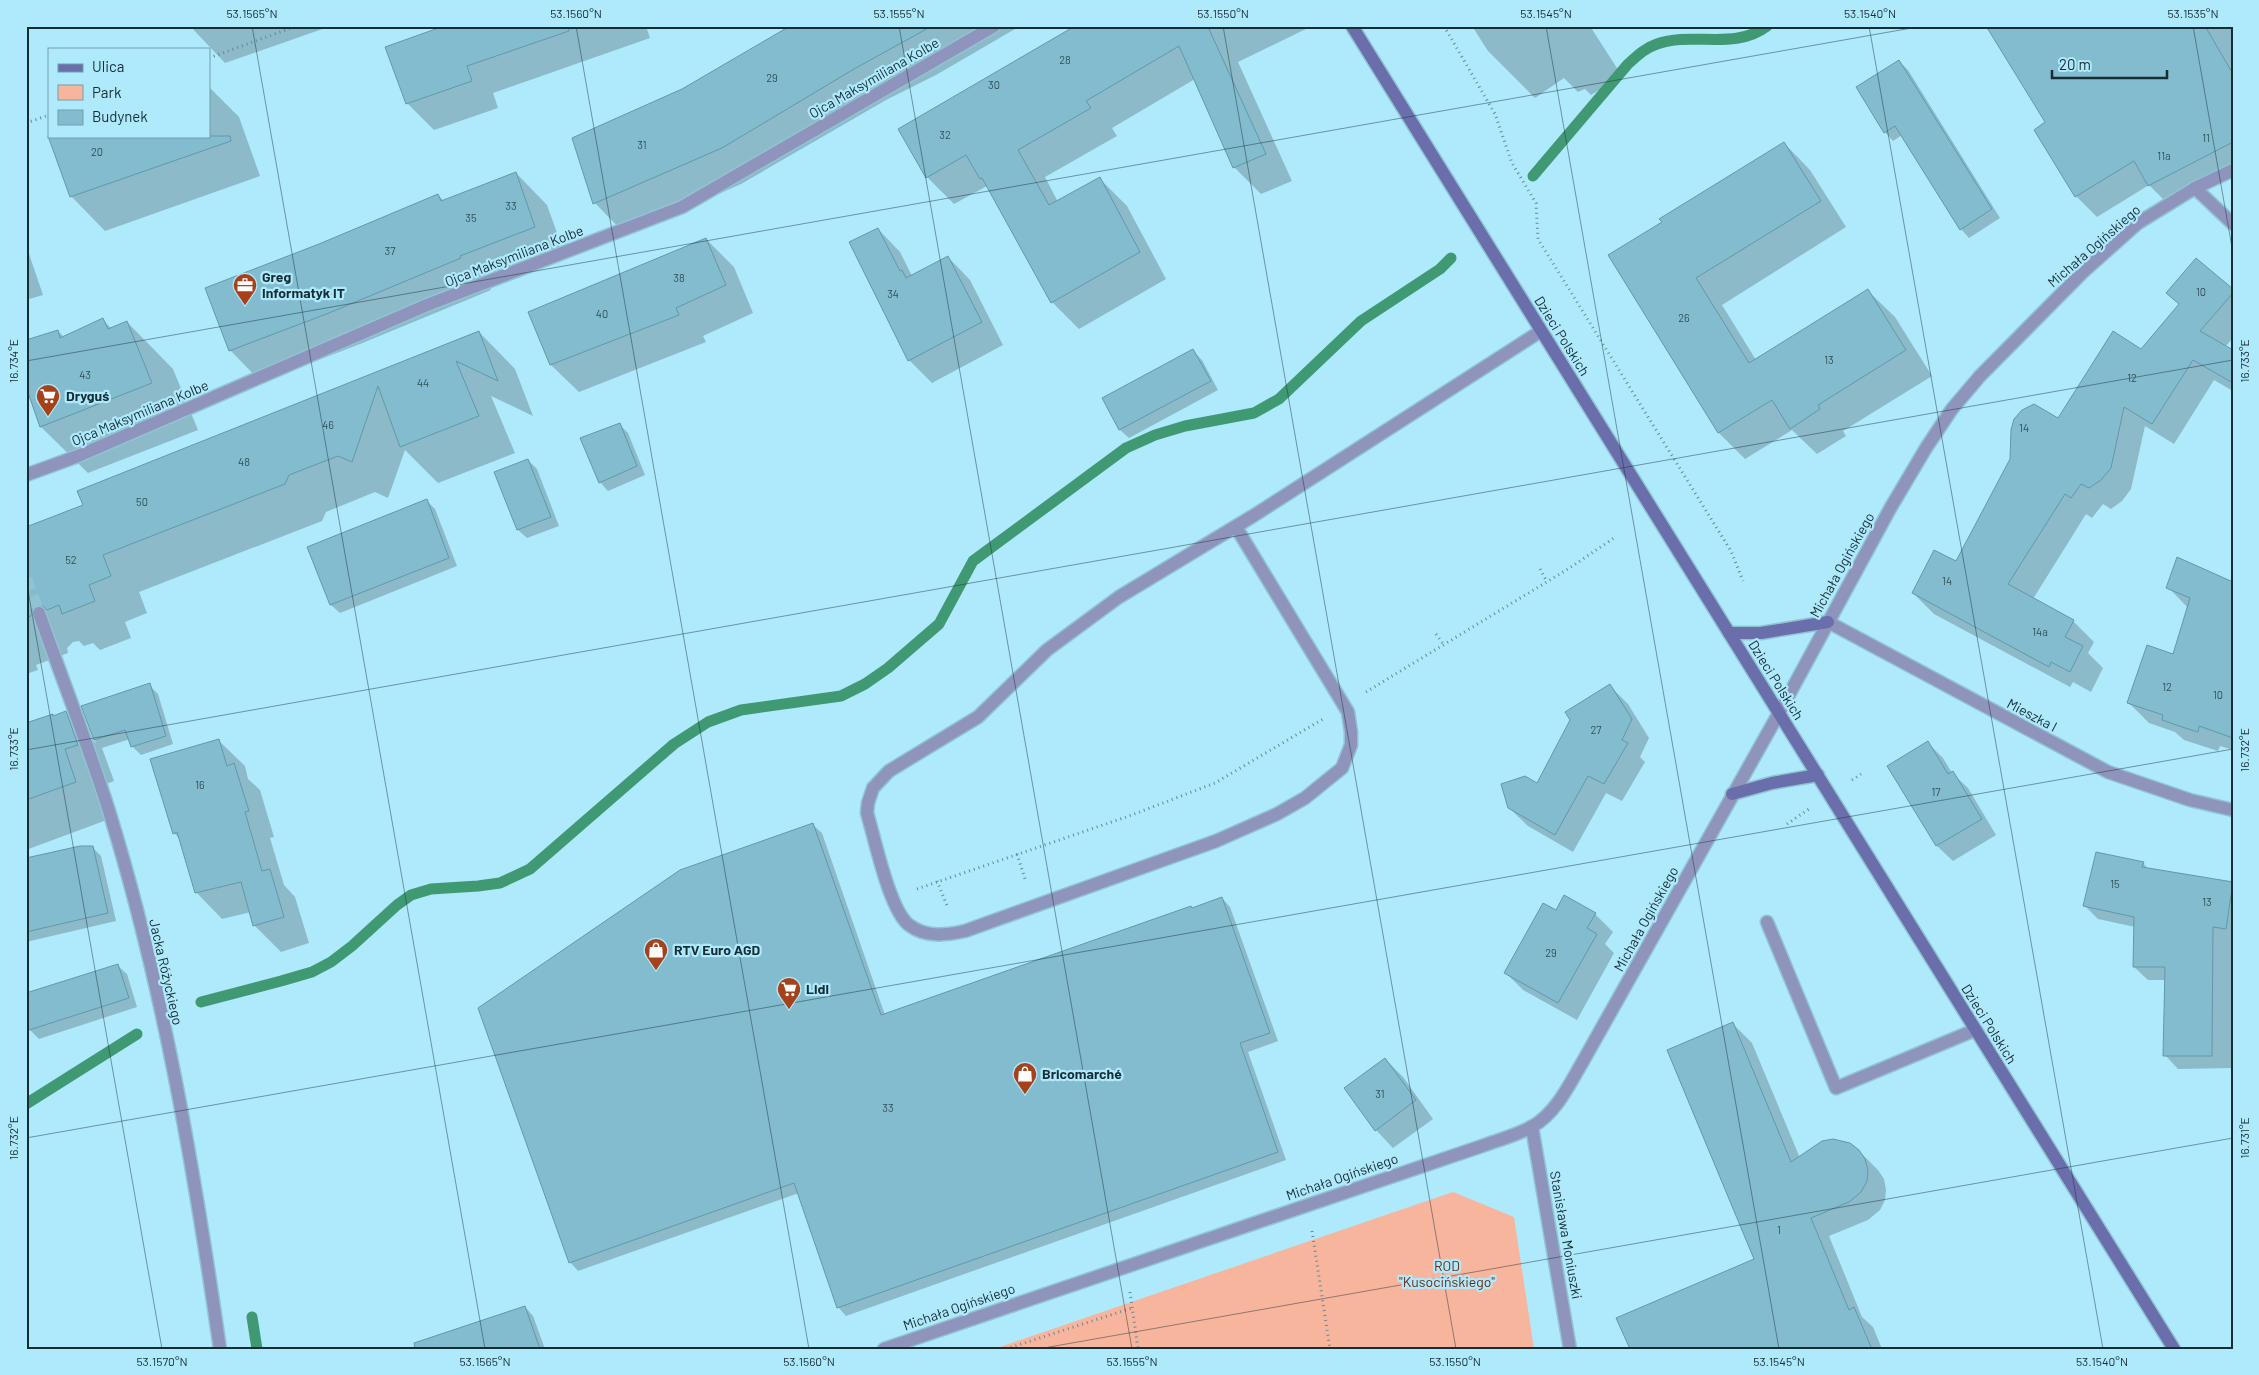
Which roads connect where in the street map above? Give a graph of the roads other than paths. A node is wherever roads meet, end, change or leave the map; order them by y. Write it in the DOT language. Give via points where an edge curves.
graph roads {
  1 [pos="994,26"];
  2 [pos="1352,26"];
  3 [pos="2233,170"];
  4 [pos="2195,188"];
  5 [pos="2233,224"];
  6 [pos="1541,331"];
  7 [pos="26,475"];
  8 [pos="1236,527"];
  9 [pos="39,613"];
  10 [pos="1828,622"];
  11 [pos="1729,633"];
  12 [pos="1779,713"];
  13 [pos="1818,775"];
  14 [pos="1732,794"];
  15 [pos="2233,810"];
  16 [pos="1767,922"];
  17 [pos="1975,1030"];
  18 [pos="1532,1127"];
  19 [pos="220,1349"];
  20 [pos="884,1349"];
  21 [pos="1570,1349"];
  22 [pos="2174,1349"];
  1 -- 7 [label="street, Ojca Maksymiliana Kolbe" via="682,207 427,305 78,456"];
  2 -- 6 [label="street, Dzieci Polskich"];
  3 -- 4 [label="street, Michała Ogińskiego"];
  4 -- 5 [label="street"];
  4 -- 10 [label="street, Michała Ogińskiego" via="2138,223 2084,272 1980,376 1952,409 1926,448"];
  6 -- 8 [label="street"];
  6 -- 11 [label="street, Dzieci Polskich"];
  8 -- 8 [label="street" via="1119,597 1046,650 978,717 908,757 881,778 873,788 867,813 891,893 910,926 927,933 966,931 1216,842 1305,798 1342,768 1350,745 1348,712"];
  9 -- 19 [label="street, Jacka Różyckiego" via="108,810 138,918 168,1043"];
  10 -- 11 [label="street" via="1761,633"];
  10 -- 12 [label="street, Michała Ogińskiego"];
  10 -- 15 [label="street, Mieszka I" via="2108,772 2190,800"];
  11 -- 12 [label="street, Dzieci Polskich"];
  12 -- 13 [label="street, Dzieci Polskich"];
  12 -- 14 [label="street, Michała Ogińskiego"];
  13 -- 14 [label="street"];
  13 -- 17 [label="street, Dzieci Polskich"];
  14 -- 18 [label="street, Michała Ogińskiego" via="1566,1091 1553,1109"];
  16 -- 17 [label="street" via="1836,1088"];
  17 -- 22 [label="street, Dzieci Polskich"];
  18 -- 20 [label="street, Michała Ogińskiego"];
  18 -- 21 [label="street, Stanisława Moniuszki"];
}
